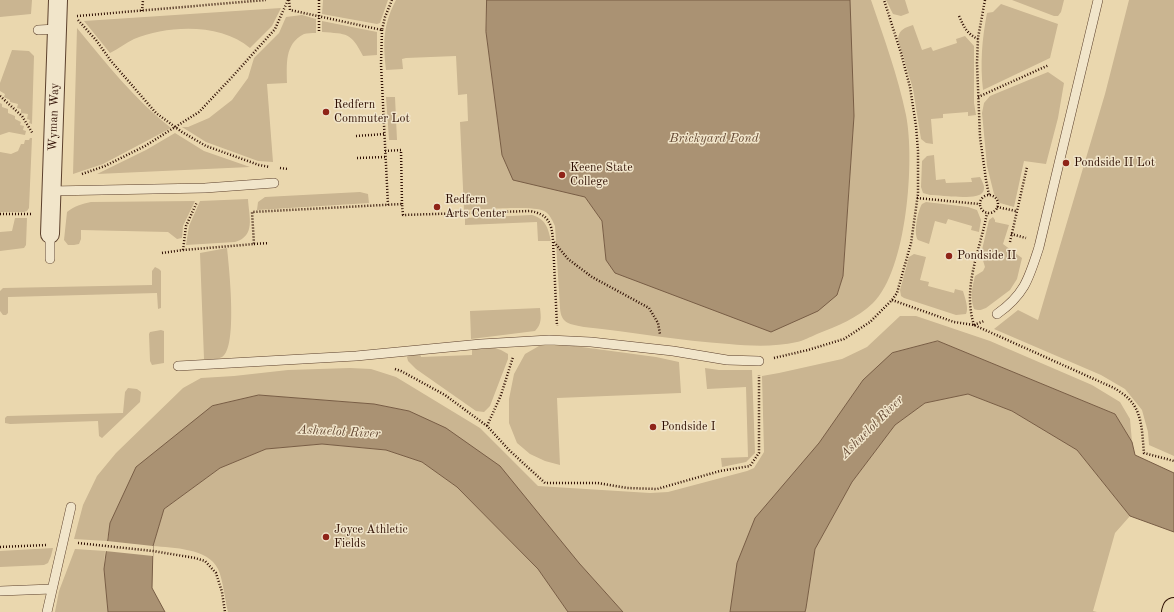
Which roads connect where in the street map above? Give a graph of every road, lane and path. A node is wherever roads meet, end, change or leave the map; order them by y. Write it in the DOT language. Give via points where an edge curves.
graph roads {
  1 [pos="58,0"];
  2 [pos="143,0"];
  3 [pos="266,0"];
  4 [pos="288,0"];
  5 [pos="319,0"];
  6 [pos="392,0"];
  7 [pos="884,0"];
  8 [pos="985,0"];
  9 [pos="1098,0"];
  10 [pos="142,11"];
  11 [pos="319,16"];
  12 [pos="959,16"];
  13 [pos="57,29"];
  14 [pos="38,30"];
  15 [pos="382,30"];
  16 [pos="319,32"];
  17 [pos="978,39"];
  18 [pos="1049,65"];
  19 [pos="0,96"];
  20 [pos="978,97"];
  21 [pos="176,128"];
  22 [pos="385,134"];
  23 [pos="356,136"];
  24 [pos="35,138"];
  25 [pos="385,151"];
  26 [pos="385,157"];
  27 [pos="357,158"];
  28 [pos="1027,167"];
  29 [pos="288,169"];
  30 [pos="81,174"];
  31 [pos="274,183"];
  32 [pos="205,188"];
  33 [pos="51,191"];
  34 [pos="989,195"];
  35 [pos="917,198"];
  36 [pos="402,204"];
  37 [pos="979,204"];
  38 [pos="388,205"];
  39 [pos="997,207"];
  40 [pos="1016,211"];
  41 [pos="0,214"];
  42 [pos="32,214"];
  43 [pos="987,214"];
  44 [pos="50,234"];
  45 [pos="553,241"];
  46 [pos="269,242"];
  47 [pos="1010,242"];
  48 [pos="254,244"];
  49 [pos="183,250"];
  50 [pos="162,253"];
  51 [pos="50,259"];
  52 [pos="892,300"];
  53 [pos="997,314"];
  54 [pos="974,325"];
  55 [pos="557,340"];
  56 [pos="518,342"];
  57 [pos="664,350"];
  58 [pos="758,361"];
  59 [pos="178,366"];
  60 [pos="393,368"];
  61 [pos="487,426"];
  62 [pos="1174,461"];
  63 [pos="71,507"];
  64 [pos="78,543"];
  65 [pos="50,544"];
  66 [pos="0,547"];
  67 [pos="52,589"];
  68 [pos="0,591"];
  69 [pos="47,612"];
  70 [pos="225,612"];
  1 -- 13 [label="street, Wyman Way"];
  2 -- 10 [label="path"];
  3 -- 10 [label="path"];
  4 -- 11 [label="path" via="290,10"];
  4 -- 21 [label="path" via="275,29 199,112"];
  5 -- 11 [label="path"];
  6 -- 15 [label="path"];
  7 -- 35 [label="path" via="910,87 918,151"];
  8 -- 17 [label="path"];
  9 -- 53 [label="lane" via="1039,247 1021,293"];
  10 -- 21 [label="path" via="75,16 156,113"];
  11 -- 15 [label="path"];
  11 -- 16 [label="path"];
  12 -- 17 [label="path" via="967,32"];
  13 -- 14 [label="lane"];
  13 -- 33 [label="street, Wyman Way"];
  15 -- 22 [label="path"];
  17 -- 20 [label="path"];
  18 -- 20 [label="path"];
  19 -- 24 [label="path" via="22,116"];
  20 -- 34 [label="path" via="982,157"];
  21 -- 29 [label="path" via="206,146 259,165"];
  21 -- 30 [label="path" via="105,166"];
  22 -- 23 [label="path"];
  22 -- 25 [label="path"];
  25 -- 26 [label="path"];
  25 -- 36 [label="path" via="400,150"];
  26 -- 27 [label="path"];
  26 -- 38 [label="path"];
  28 -- 40 [label="path"];
  31 -- 32 [label="lane"];
  32 -- 33 [label="lane"];
  32 -- 49 [label="path" via="186,226"];
  33 -- 44 [label="street, Wyman Way"];
  34 -- 37 [label="path" via="984,196"];
  34 -- 39 [label="path" via="995,198"];
  35 -- 37 [label="path"];
  35 -- 52 [label="path" via="911,243 897,293"];
  36 -- 38 [label="path"];
  36 -- 45 [label="path" via="403,216 536,212 548,221"];
  37 -- 43 [label="path"];
  38 -- 48 [label="path" via="252,212"];
  39 -- 40 [label="path"];
  39 -- 43 [label="path" via="994,212"];
  40 -- 47 [label="path"];
  41 -- 42 [label="path"];
  43 -- 54 [label="path" via="970,281 969,305"];
  44 -- 51 [label="lane"];
  45 -- 55 [label="path"];
  45 -- 57 [label="path" via="568,259 592,278 649,308 658,323"];
  46 -- 48 [label="path"];
  48 -- 49 [label="path"];
  49 -- 50 [label="path"];
  52 -- 54 [label="path" via="954,322"];
  52 -- 58 [label="path" via="870,322 844,339"];
  54 -- 62 [label="path" via="1119,391 1136,409 1141,424 1144,453"];
  55 -- 56 [label="lane"];
  55 -- 57 [label="lane"];
  56 -- 59 [label="lane" via="356,356"];
  56 -- 61 [label="path"];
  57 -- 58 [label="lane" via="727,360"];
  58 -- 61 [label="path" via="759,453 750,466 720,471 656,489 598,483 545,483"];
  60 -- 61 [label="path" via="445,395"];
  63 -- 67 [label="lane"];
  64 -- 70 [label="path" via="153,551 205,562 216,573"];
  65 -- 66 [label="path"];
  67 -- 68 [label="lane"];
  67 -- 69 [label="lane"];
}
